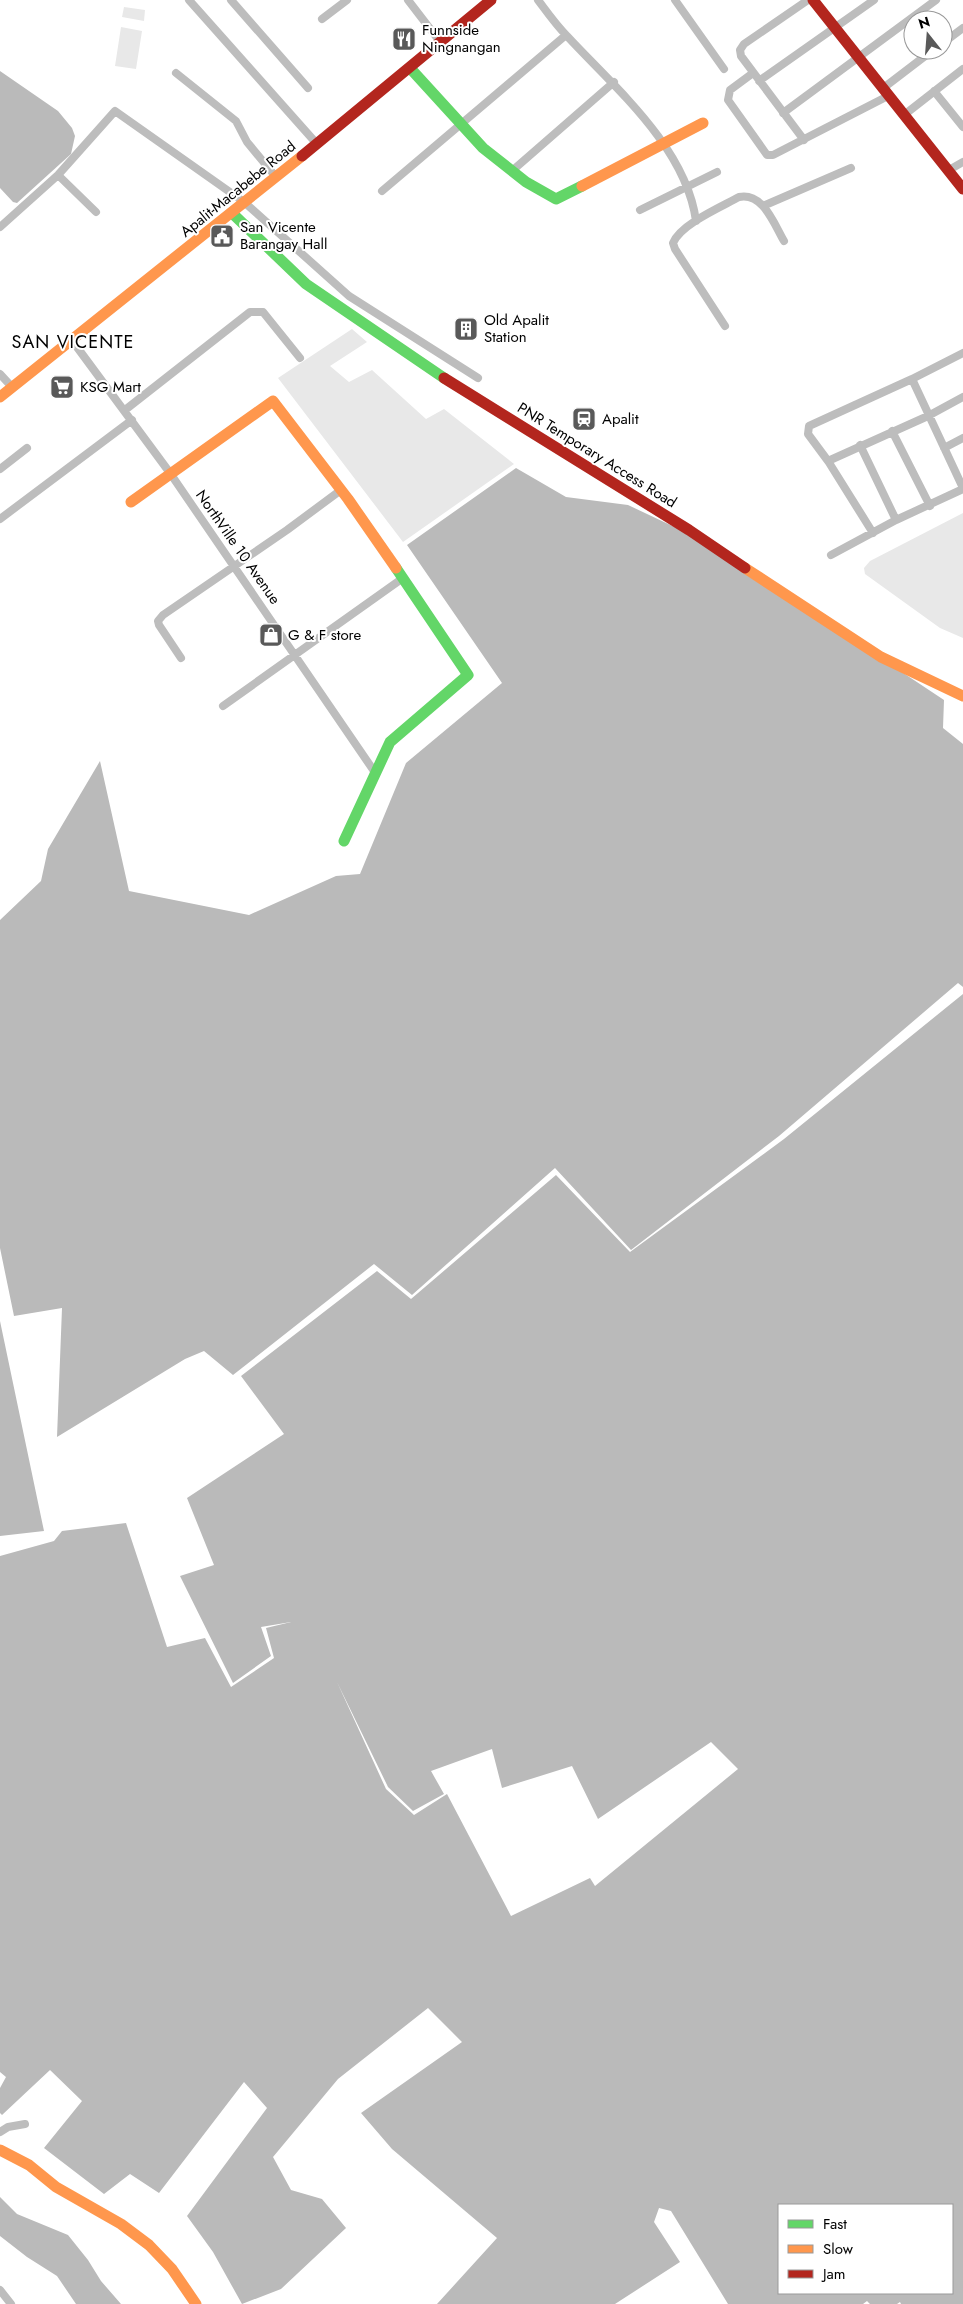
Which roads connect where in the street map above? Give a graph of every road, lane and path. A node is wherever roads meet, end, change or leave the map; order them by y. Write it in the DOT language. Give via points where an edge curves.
graph roads {
  1 [pos="189,0"];
  2 [pos="230,0"];
  3 [pos="348,0"];
  4 [pos="408,0"];
  5 [pos="491,0"];
  6 [pos="538,0"];
  7 [pos="675,0"];
  8 [pos="808,0"];
  9 [pos="813,0"];
  10 [pos="874,0"];
  11 [pos="936,0"];
  12 [pos="322,19"];
  13 [pos="836,29"];
  14 [pos="566,35"];
  15 [pos="441,44"];
  16 [pos="858,58"];
  17 [pos="922,60"];
  18 [pos="410,68"];
  19 [pos="724,69"];
  20 [pos="963,69"];
  21 [pos="176,73"];
  22 [pos="754,73"];
  23 [pos="759,81"];
  24 [pos="614,82"];
  25 [pos="308,88"];
  26 [pos="934,91"];
  27 [pos="885,92"];
  28 [pos="783,113"];
  29 [pos="904,115"];
  30 [pos="704,123"];
  31 [pos="461,124"];
  32 [pos="963,127"];
  33 [pos="804,140"];
  34 [pos="317,144"];
  35 [pos="663,145"];
  36 [pos="963,162"];
  37 [pos="851,168"];
  38 [pos="513,170"];
  39 [pos="949,170"];
  40 [pos="717,172"];
  41 [pos="58,175"];
  42 [pos="276,177"];
  43 [pos="687,188"];
  44 [pos="963,189"];
  45 [pos="382,191"];
  46 [pos="244,202"];
  47 [pos="763,206"];
  48 [pos="640,210"];
  49 [pos="96,212"];
  50 [pos="232,213"];
  51 [pos="696,222"];
  52 [pos="0,226"];
  53 [pos="784,241"];
  54 [pos="725,326"];
  55 [pos="71,339"];
  56 [pos="963,353"];
  57 [pos="300,358"];
  58 [pos="0,374"];
  59 [pos="478,378"];
  60 [pos="912,379"];
  61 [pos="12,387"];
  62 [pos="0,397"];
  63 [pos="963,397"];
  64 [pos="125,410"];
  65 [pos="928,416"];
  66 [pos="132,420"];
  67 [pos="892,431"];
  68 [pos="963,438"];
  69 [pos="860,445"];
  70 [pos="27,448"];
  71 [pos="944,448"];
  72 [pos="828,461"];
  73 [pos="0,470"];
  74 [pos="170,473"];
  75 [pos="963,488"];
  76 [pos="341,490"];
  77 [pos="131,502"];
  78 [pos="930,506"];
  79 [pos="0,518"];
  80 [pos="896,520"];
  81 [pos="873,533"];
  82 [pos="831,555"];
  83 [pos="235,566"];
  84 [pos="403,578"];
  85 [pos="295,654"];
  86 [pos="181,658"];
  87 [pos="963,696"];
  88 [pos="223,706"];
  89 [pos="376,774"];
  90 [pos="344,841"];
  91 [pos="25,2124"];
  92 [pos="0,2132"];
  93 [pos="0,2150"];
  94 [pos="0,2290"];
  95 [pos="11,2304"];
  96 [pos="196,2304"];
  1 -- 34 [label="street"];
  2 -- 25 [label="street"];
  3 -- 12 [label="street"];
  4 -- 15 [label="street"];
  5 -- 15 [label="street, Apalit-Macabebe Road"];
  6 -- 14 [label="street"];
  7 -- 19 [label="street"];
  8 -- 22 [label="street" via="744,44 741,56"];
  9 -- 13 [label="street"];
  10 -- 13 [label="street"];
  11 -- 16 [label="street"];
  13 -- 16 [label="street"];
  13 -- 23 [label="street"];
  14 -- 24 [label="street"];
  14 -- 31 [label="street"];
  15 -- 18 [label="street, Apalit-Macabebe Road"];
  16 -- 27 [label="street"];
  16 -- 28 [label="street"];
  17 -- 27 [label="street"];
  18 -- 31 [label="street"];
  18 -- 34 [label="street, Apalit-Macabebe Road"];
  20 -- 26 [label="street"];
  21 -- 42 [label="street" via="236,121 247,142"];
  22 -- 23 [label="street"];
  22 -- 33 [label="street" via="730,90 728,100 761,148 767,155 773,155"];
  23 -- 28 [label="street"];
  24 -- 35 [label="street"];
  24 -- 38 [label="street"];
  26 -- 29 [label="street"];
  26 -- 32 [label="street"];
  27 -- 29 [label="street"];
  27 -- 33 [label="street"];
  28 -- 33 [label="street"];
  29 -- 39 [label="street"];
  30 -- 35 [label="street"];
  31 -- 38 [label="street" via="483,148"];
  31 -- 45 [label="street"];
  34 -- 42 [label="street, Apalit-Macabebe Road"];
  35 -- 38 [label="street" via="556,199 526,182"];
  35 -- 43 [label="street"];
  36 -- 39 [label="street"];
  37 -- 47 [label="street"];
  39 -- 44 [label="street"];
  40 -- 43 [label="street"];
  41 -- 46 [label="street" via="114,111"];
  41 -- 49 [label="street"];
  41 -- 52 [label="street"];
  42 -- 46 [label="street, Apalit-Macabebe Road"];
  43 -- 48 [label="street"];
  43 -- 51 [label="street"];
  46 -- 50 [label="street, Apalit-Macabebe Road"];
  46 -- 59 [label="street" via="349,296"];
  47 -- 51 [label="street" via="747,195"];
  47 -- 53 [label="street"];
  50 -- 55 [label="street, Apalit-Macabebe Road"];
  50 -- 87 [label="street, PNR Temporary Access Road" via="306,284 449,381 689,530 881,657"];
  51 -- 54 [label="street" via="675,237 673,244"];
  55 -- 61 [label="street, Apalit-Macabebe Road"];
  55 -- 64 [label="street, NorthVille 10 Avenue"];
  56 -- 60 [label="street"];
  57 -- 64 [label="street" via="263,312 250,312"];
  58 -- 61 [label="street"];
  60 -- 65 [label="street"];
  60 -- 72 [label="street" via="809,426 808,434"];
  61 -- 62 [label="street, Apalit-Macabebe Road"];
  63 -- 65 [label="street"];
  64 -- 66 [label="street, NorthVille 10 Avenue"];
  65 -- 67 [label="street"];
  65 -- 71 [label="street"];
  66 -- 74 [label="street, NorthVille 10 Avenue"];
  66 -- 79 [label="street"];
  67 -- 69 [label="street"];
  67 -- 78 [label="street"];
  68 -- 71 [label="street"];
  69 -- 72 [label="street"];
  69 -- 80 [label="street"];
  70 -- 73 [label="street"];
  71 -- 75 [label="street"];
  72 -- 81 [label="street"];
  74 -- 76 [label="street" via="273,401"];
  74 -- 77 [label="street"];
  74 -- 83 [label="street, NorthVille 10 Avenue"];
  75 -- 78 [label="street"];
  76 -- 83 [label="street"];
  76 -- 84 [label="street"];
  78 -- 80 [label="street"];
  80 -- 81 [label="street"];
  81 -- 82 [label="street"];
  83 -- 85 [label="street, NorthVille 10 Avenue"];
  83 -- 86 [label="street" via="158,621"];
  84 -- 85 [label="street"];
  84 -- 89 [label="street" via="468,675 390,742"];
  85 -- 88 [label="street"];
  85 -- 89 [label="street, NorthVille 10 Avenue"];
  89 -- 90 [label="street"];
  91 -- 92 [label="street"];
  93 -- 96 [label="street" via="29,2165 56,2187 121,2224 149,2245 172,2269"];
  94 -- 95 [label="street"];
}
